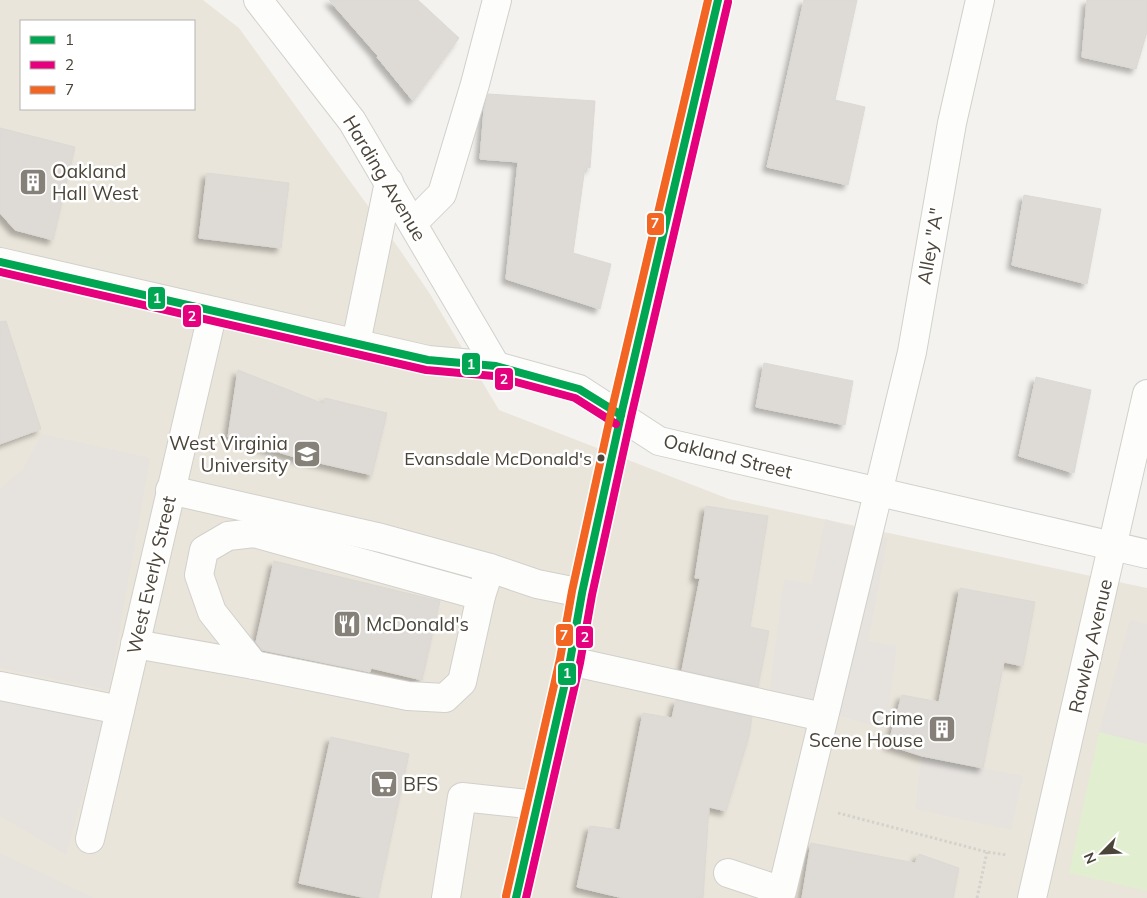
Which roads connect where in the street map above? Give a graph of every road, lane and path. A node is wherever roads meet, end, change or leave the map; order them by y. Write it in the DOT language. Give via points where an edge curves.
graph roads {
  1 [pos="258,0"];
  2 [pos="497,0"];
  3 [pos="718,0"];
  4 [pos="980,0"];
  5 [pos="389,182"];
  6 [pos="413,223"];
  7 [pos="0,262"];
  8 [pos="213,311"];
  9 [pos="356,343"];
  10 [pos="496,366"];
  11 [pos="1147,394"];
  12 [pos="621,415"];
  13 [pos="170,490"];
  14 [pos="878,491"];
  15 [pos="1113,546"];
  16 [pos="1147,554"];
  17 [pos="490,568"];
  18 [pos="582,593"];
  19 [pos="481,596"];
  20 [pos="135,644"];
  21 [pos="570,661"];
  22 [pos="254,665"];
  23 [pos="0,686"];
  24 [pos="120,710"];
  25 [pos="823,718"];
  26 [pos="537,805"];
  27 [pos="838,814"];
  28 [pos="90,839"];
  29 [pos="987,852"];
  30 [pos="1011,856"];
  31 [pos="728,873"];
  32 [pos="454,896"];
  33 [pos="516,898"];
  34 [pos="977,898"];
  35 [pos="1032,898"];
  1 -- 5 [label="street, Harding Avenue" via="352,121"];
  2 -- 6 [label="street" via="442,194"];
  3 -- 12 [label="street"];
  4 -- 14 [label="street, Alley \"A\"" via="952,123 912,352"];
  5 -- 6 [label="street, Harding Avenue"];
  5 -- 9 [label="street"];
  6 -- 10 [label="street, Harding Avenue"];
  7 -- 8 [label="street, Oakland Street"];
  8 -- 9 [label="street, Oakland Street"];
  8 -- 13 [label="street, West Everly Street"];
  9 -- 10 [label="street, Oakland Street" via="428,360"];
  10 -- 12 [label="street, Oakland Street" via="580,389"];
  11 -- 15 [label="street, Rawley Avenue"];
  12 -- 14 [label="street, Oakland Street" via="659,441"];
  12 -- 18 [label="street"];
  13 -- 17 [label="street" via="382,538"];
  13 -- 20 [label="street, West Everly Street"];
  14 -- 15 [label="street, Oakland Street"];
  14 -- 25 [label="street, Alley \"A\""];
  15 -- 16 [label="street, Oakland Street"];
  15 -- 35 [label="street, Rawley Avenue"];
  17 -- 18 [label="street" via="537,584"];
  17 -- 19 [label="street"];
  18 -- 21 [label="street"];
  19 -- 22 [label="street" via="462,682 444,698 408,696"];
  19 -- 22 [label="street" via="254,533 228,536 204,550 199,575 212,612"];
  20 -- 22 [label="street"];
  20 -- 24 [label="street, West Everly Street"];
  21 -- 25 [label="street"];
  21 -- 26 [label="street"];
  23 -- 24 [label="street"];
  24 -- 28 [label="street, West Everly Street"];
  25 -- 31 [label="street, Alley \"A\"" via="782,892"];
  26 -- 32 [label="street" via="462,797"];
  26 -- 33 [label="street"];
  27 -- 29 [label="path"];
  29 -- 30 [label="path"];
  29 -- 34 [label="path"];
}
